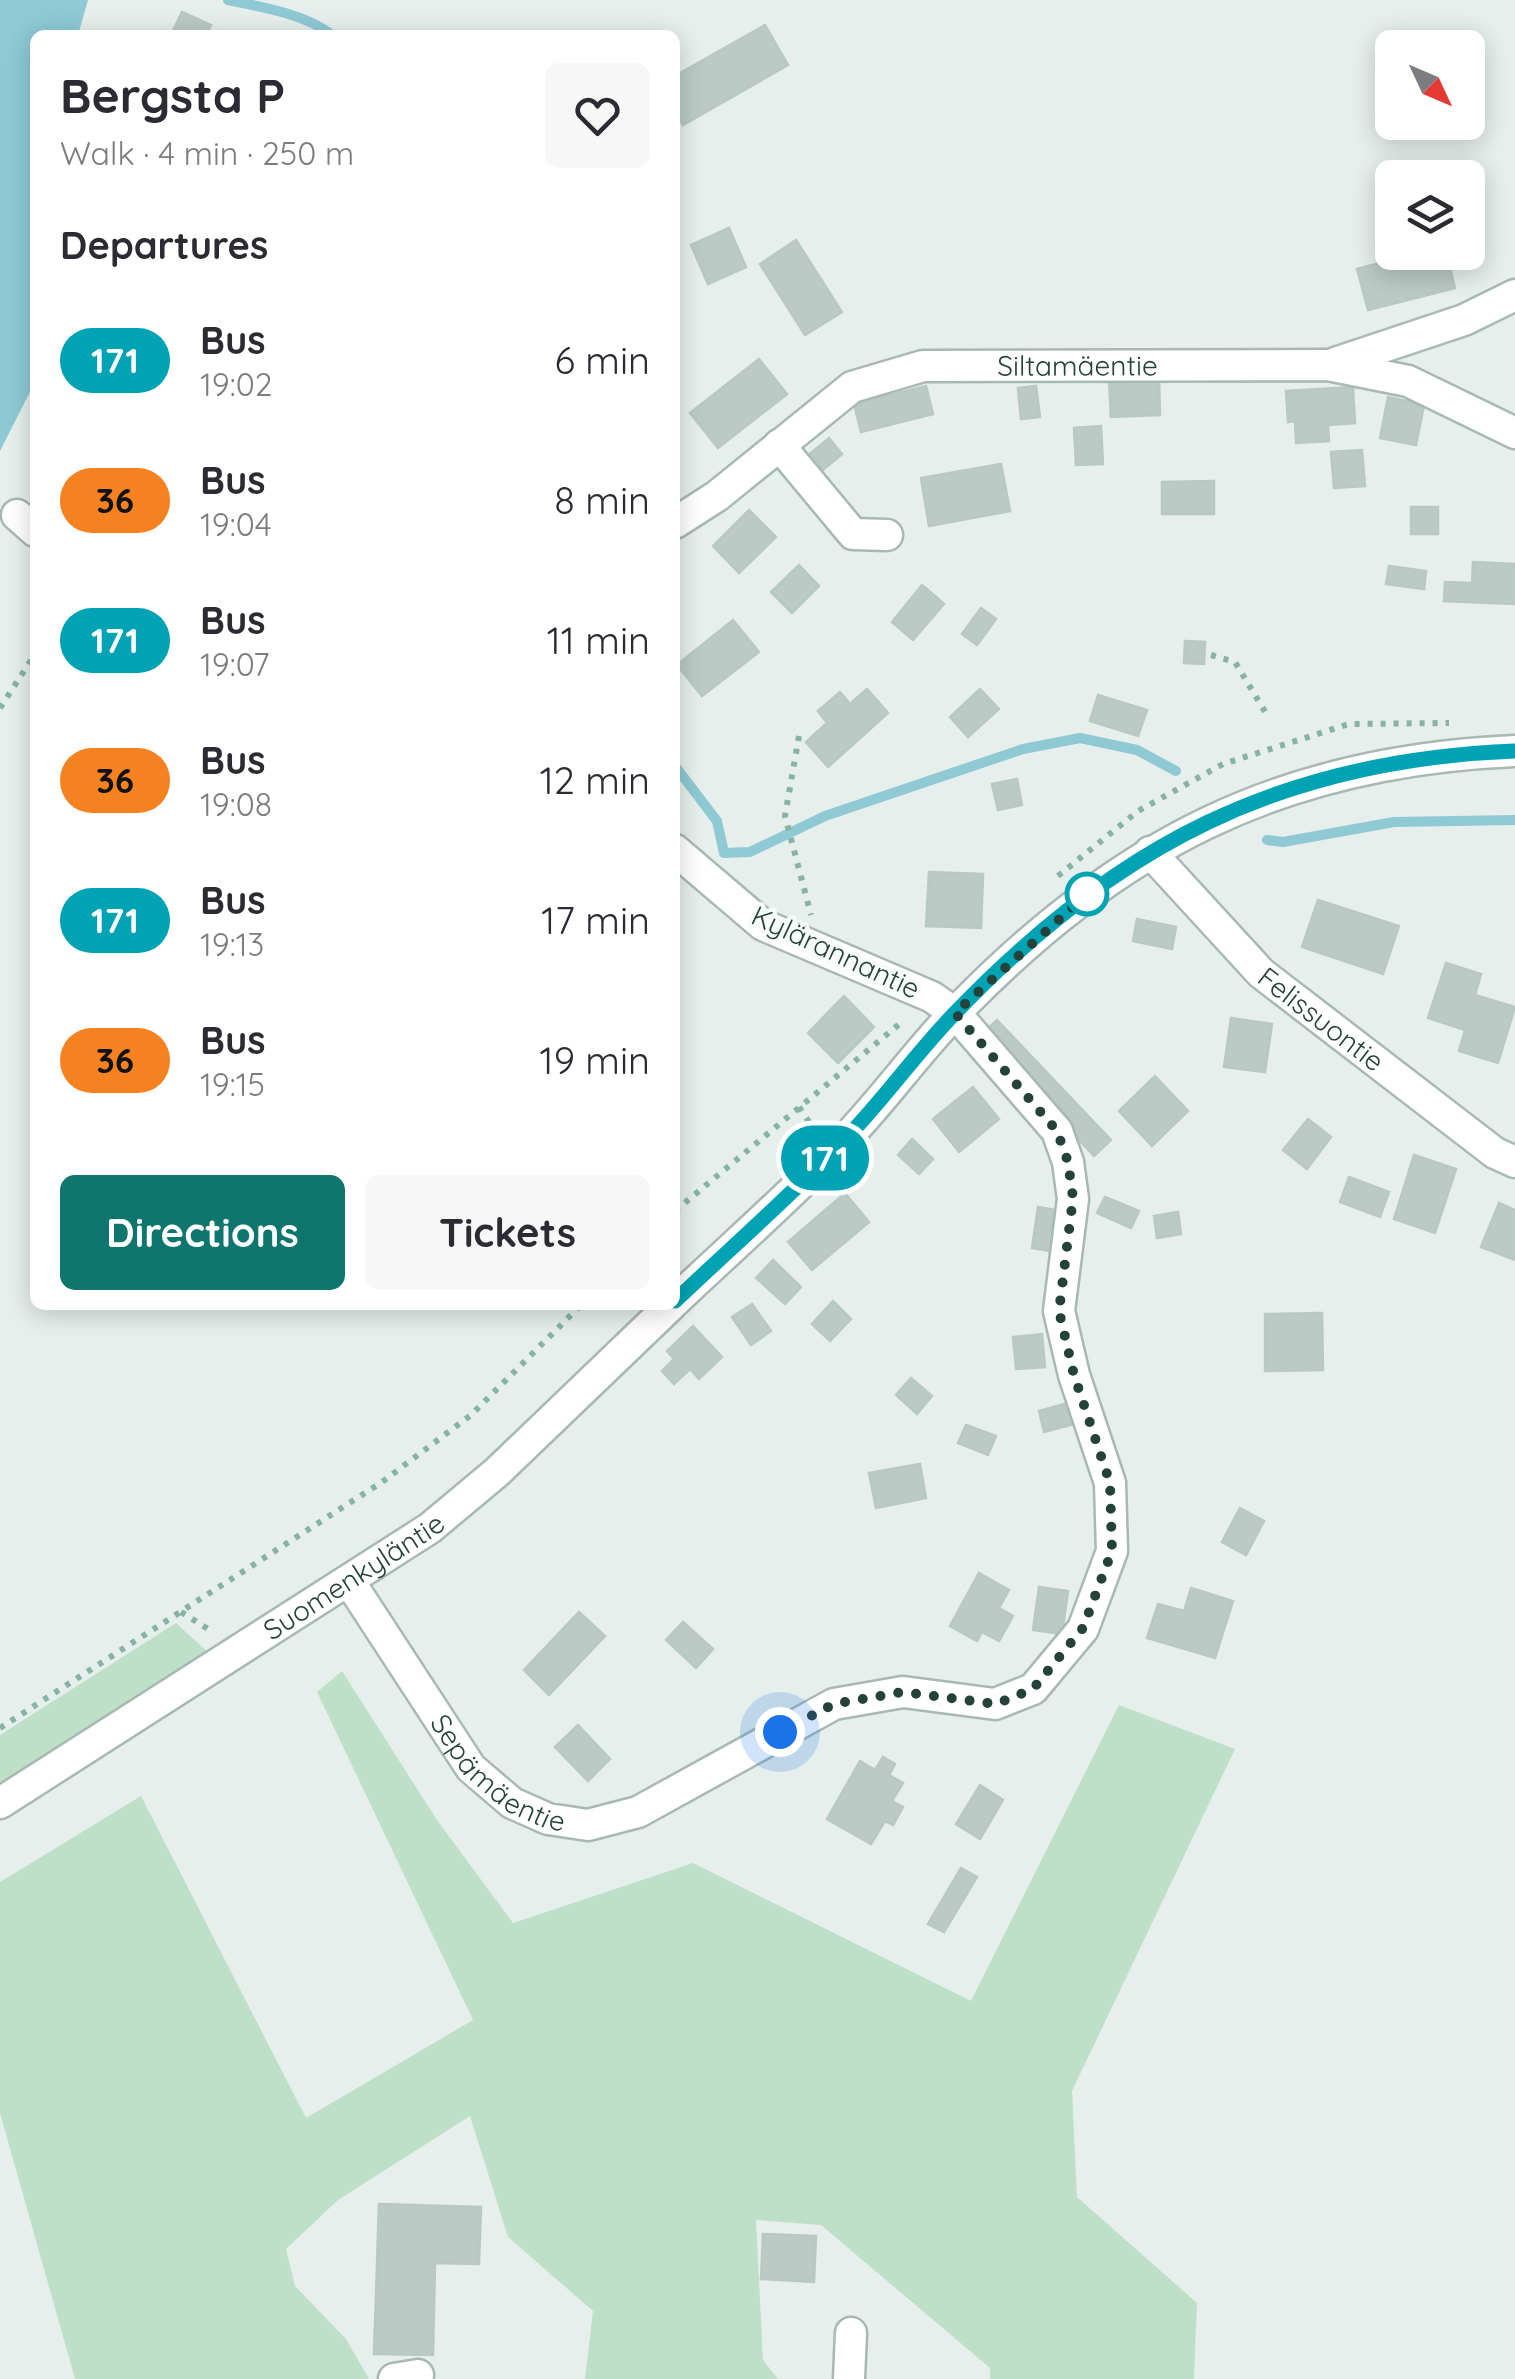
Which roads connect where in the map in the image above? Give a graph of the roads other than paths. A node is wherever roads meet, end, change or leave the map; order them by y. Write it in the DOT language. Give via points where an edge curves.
graph roads {
  1 [pos="1515,295"];
  2 [pos="1328,365"];
  3 [pos="1515,433"];
  4 [pos="779,444"];
  5 [pos="680,520"];
  6 [pos="887,534"];
  7 [pos="1515,751"];
  8 [pos="1150,852"];
  9 [pos="680,854"];
  10 [pos="955,1013"];
  11 [pos="1515,1162"];
  12 [pos="680,1296"];
  13 [pos="666,1310"];
  14 [pos="349,1582"];
  15 [pos="1083,1628"];
  16 [pos="0,1803"];
  17 [pos="851,2333"];
  18 [pos="849,2379"];
  1 -- 2 [label="street" via="1464,320"];
  2 -- 3 [label="street, Siltamäentie" via="1408,381"];
  2 -- 4 [label="street, Siltamäentie" via="924,366 852,386"];
  4 -- 5 [label="street, Siltamäentie"];
  4 -- 6 [label="street" via="854,534"];
  7 -- 8 [label="street, Suomenkyläntie" via="1398,760 1330,776 1208,819"];
  8 -- 10 [label="street, Suomenkyläntie" via="1094,888"];
  8 -- 11 [label="street, Felissuontie" via="1261,974"];
  9 -- 10 [label="street, Kylärannantie" via="763,925 932,996"];
  10 -- 12 [label="street, Suomenkyläntie" via="850,1134"];
  10 -- 15 [label="street, Kylärannantie" via="1057,1131 1068,1162 1073,1198 1059,1311 1110,1483 1112,1551"];
  13 -- 14 [label="street, Suomenkyläntie" via="497,1472"];
  14 -- 15 [label="street, Sepämäentie" via="471,1768 512,1803 588,1826 638,1812 834,1704 903,1692 996,1704 1033,1689"];
  14 -- 16 [label="street, Suomenkyläntie"];
  17 -- 18 [label="street"];
}
